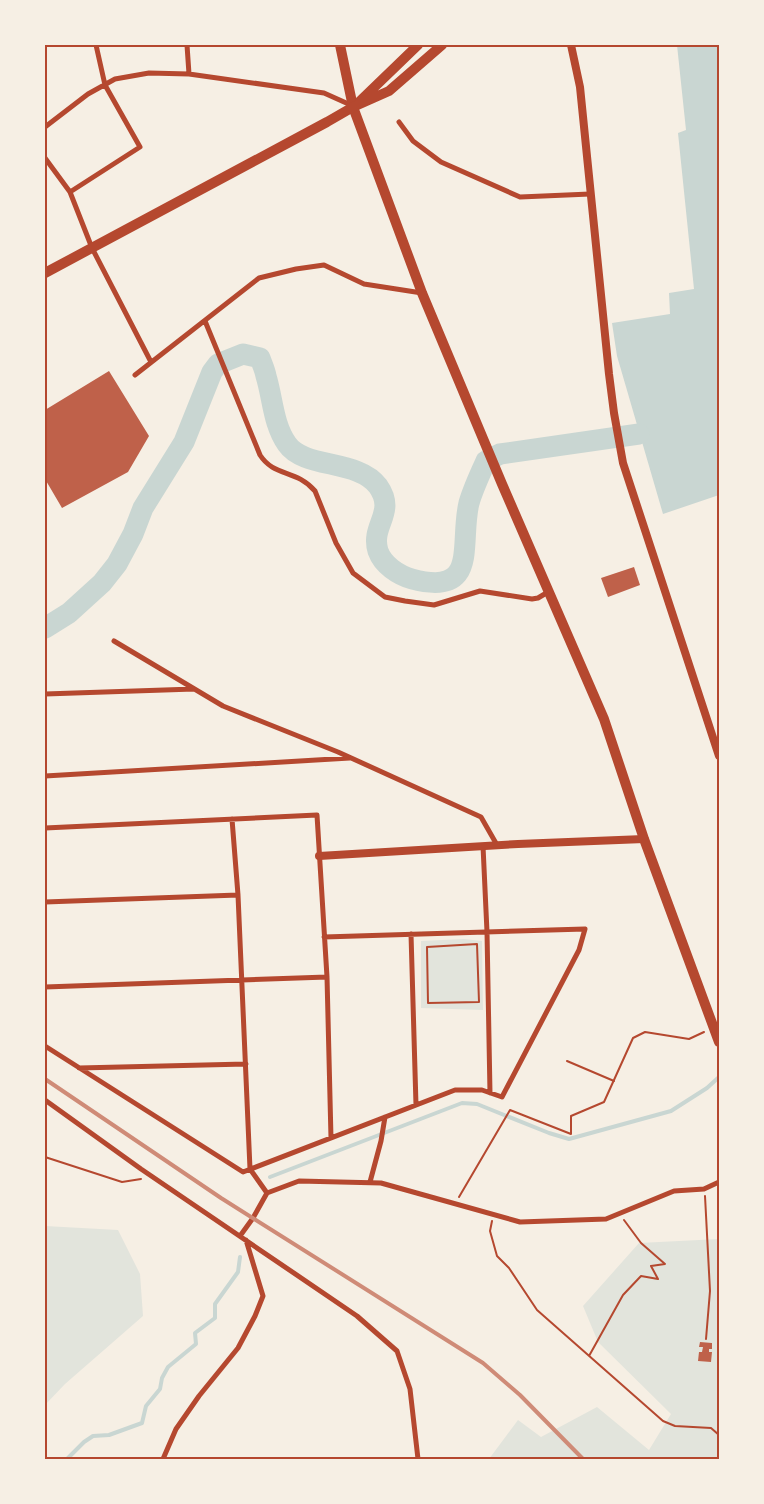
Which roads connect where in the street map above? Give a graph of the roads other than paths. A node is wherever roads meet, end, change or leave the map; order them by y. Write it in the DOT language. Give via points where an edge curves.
graph roads {
  1 [pos="96,45"];
  2 [pos="187,45"];
  3 [pos="340,45"];
  4 [pos="418,45"];
  5 [pos="442,45"];
  6 [pos="572,45"];
  7 [pos="189,74"];
  8 [pos="105,85"];
  9 [pos="353,107"];
  10 [pos="399,122"];
  11 [pos="45,127"];
  12 [pos="45,158"];
  13 [pos="70,192"];
  14 [pos="590,194"];
  15 [pos="92,248"];
  16 [pos="45,273"];
  17 [pos="422,293"];
  18 [pos="205,321"];
  19 [pos="152,362"];
  20 [pos="135,375"];
  21 [pos="549,591"];
  22 [pos="114,641"];
  23 [pos="194,689"];
  24 [pos="45,694"];
  25 [pos="719,756"];
  26 [pos="350,758"];
  27 [pos="45,776"];
  28 [pos="232,819"];
  29 [pos="45,828"];
  30 [pos="644,839"];
  31 [pos="497,845"];
  32 [pos="483,846"];
  33 [pos="319,856"];
  34 [pos="238,895"];
  35 [pos="45,902"];
  36 [pos="487,932"];
  37 [pos="411,934"];
  38 [pos="324,937"];
  39 [pos="327,977"];
  40 [pos="242,979"];
  41 [pos="45,987"];
  42 [pos="719,1042"];
  43 [pos="45,1046"];
  44 [pos="246,1064"];
  45 [pos="78,1068"];
  46 [pos="490,1093"];
  47 [pos="45,1100"];
  48 [pos="416,1105"];
  49 [pos="385,1117"];
  50 [pos="331,1138"];
  51 [pos="250,1169"];
  52 [pos="370,1182"];
  53 [pos="719,1182"];
  54 [pos="267,1194"];
  55 [pos="240,1236"];
  56 [pos="246,1240"];
  57 [pos="163,1459"];
  58 [pos="418,1459"];
  1 -- 8 [label="street"];
  2 -- 7 [label="street"];
  3 -- 9 [label="main road"];
  4 -- 9 [label="main road"];
  5 -- 9 [label="main road" via="389,91"];
  6 -- 14 [label="street" via="580,87"];
  7 -- 8 [label="street" via="149,73 115,79"];
  7 -- 9 [label="street" via="324,93"];
  8 -- 11 [label="street"];
  8 -- 13 [label="street" via="140,147"];
  9 -- 15 [label="main road"];
  9 -- 17 [label="main road"];
  10 -- 14 [label="street" via="412,141 441,162 520,197"];
  12 -- 13 [label="street"];
  13 -- 15 [label="street"];
  14 -- 25 [label="street" via="614,413 623,462"];
  15 -- 16 [label="main road"];
  15 -- 19 [label="street"];
  17 -- 18 [label="street" via="364,284 324,265 313,266 259,278"];
  17 -- 21 [label="main road"];
  18 -- 19 [label="street"];
  18 -- 21 [label="street" via="260,456 271,468 298,476 315,491 336,543 353,573 385,597 434,605 480,591 532,599"];
  19 -- 20 [label="street"];
  21 -- 30 [label="main road" via="604,719"];
  22 -- 23 [label="street"];
  23 -- 24 [label="street"];
  23 -- 26 [label="street" via="223,706"];
  26 -- 27 [label="street"];
  26 -- 31 [label="street" via="481,817"];
  28 -- 29 [label="street"];
  28 -- 33 [label="street" via="316,815"];
  28 -- 34 [label="street"];
  30 -- 31 [label="street"];
  30 -- 42 [label="main road"];
  31 -- 32 [label="street"];
  32 -- 33 [label="street"];
  32 -- 36 [label="street"];
  33 -- 38 [label="street"];
  34 -- 35 [label="street"];
  34 -- 40 [label="street"];
  36 -- 37 [label="street"];
  36 -- 46 [label="street"];
  36 -- 46 [label="street" via="585,929 579,950 502,1097"];
  37 -- 38 [label="street"];
  37 -- 48 [label="street"];
  38 -- 39 [label="street"];
  39 -- 40 [label="street"];
  39 -- 50 [label="street"];
  40 -- 41 [label="street"];
  40 -- 44 [label="street"];
  43 -- 45 [label="street"];
  44 -- 45 [label="street"];
  44 -- 51 [label="street"];
  45 -- 51 [label="street" via="242,1172"];
  46 -- 48 [label="street" via="455,1090"];
  47 -- 55 [label="street"];
  48 -- 49 [label="street"];
  49 -- 50 [label="street"];
  49 -- 52 [label="street"];
  50 -- 51 [label="street"];
  51 -- 54 [label="street"];
  52 -- 53 [label="street" via="520,1222 606,1218 674,1191 704,1189"];
  52 -- 54 [label="street" via="299,1181"];
  54 -- 55 [label="street"];
  55 -- 56 [label="street"];
  56 -- 57 [label="street" via="263,1296 238,1348 176,1429"];
  56 -- 58 [label="street" via="357,1316 397,1351 410,1389"];
}
